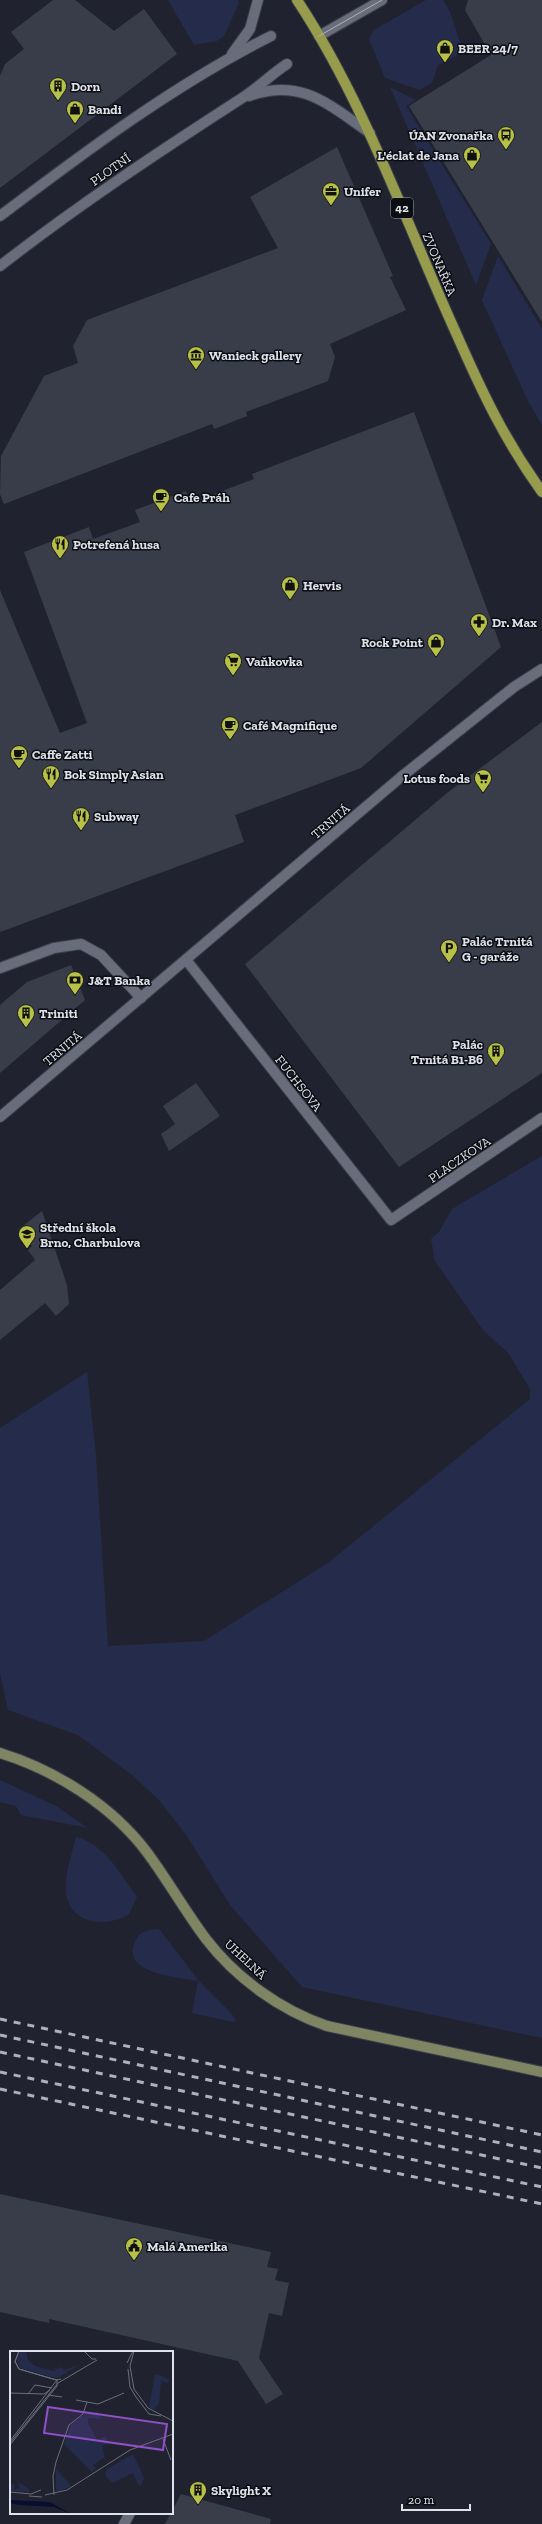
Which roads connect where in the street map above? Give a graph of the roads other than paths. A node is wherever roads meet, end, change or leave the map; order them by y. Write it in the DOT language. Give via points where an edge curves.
graph roads {
  1 [pos="258,0"];
  2 [pos="297,0"];
  3 [pos="382,0"];
  4 [pos="271,36"];
  5 [pos="319,36"];
  6 [pos="230,57"];
  7 [pos="288,64"];
  8 [pos="240,100"];
  9 [pos="370,133"];
  10 [pos="0,216"];
  11 [pos="0,266"];
  12 [pos="542,492"];
  13 [pos="542,669"];
  14 [pos="187,961"];
  15 [pos="0,968"];
  16 [pos="141,998"];
  17 [pos="0,1117"];
  18 [pos="542,1118"];
  19 [pos="391,1220"];
  20 [pos="0,1753"];
  21 [pos="542,2072"];
  22 [pos="129,2514"];
  23 [pos="124,2524"];
  1 -- 6 [label="street, PLOTNÍ" via="250,29"];
  2 -- 5 [label="main road, ZVONAŘKA / 42"];
  3 -- 5 [label="street"];
  4 -- 6 [label="street, PLOTNÍ"];
  5 -- 9 [label="main road, ZVONAŘKA / 42"];
  6 -- 10 [label="street, PLOTNÍ" via="152,106"];
  7 -- 8 [label="street, PLOTNÍ"];
  8 -- 9 [label="street, PLOTNÍ" via="265,90 293,89 326,103"];
  8 -- 11 [label="street, PLOTNÍ" via="130,170"];
  9 -- 12 [label="main road, ZVONAŘKA / 42" via="485,399 506,438"];
  13 -- 14 [label="street, TRNITÁ" via="514,687 401,777"];
  14 -- 16 [label="street, TRNITÁ"];
  14 -- 19 [label="street, FUCHSOVA"];
  15 -- 16 [label="street" via="54,948 82,944 101,955"];
  16 -- 17 [label="street, TRNITÁ"];
  18 -- 19 [label="street, PLACZKOVA"];
  20 -- 21 [label="main road, UHELNÁ" via="42,1770 109,1813 146,1851 206,1939 228,1963 280,2006 327,2026"];
  22 -- 23 [label="street"];
}
